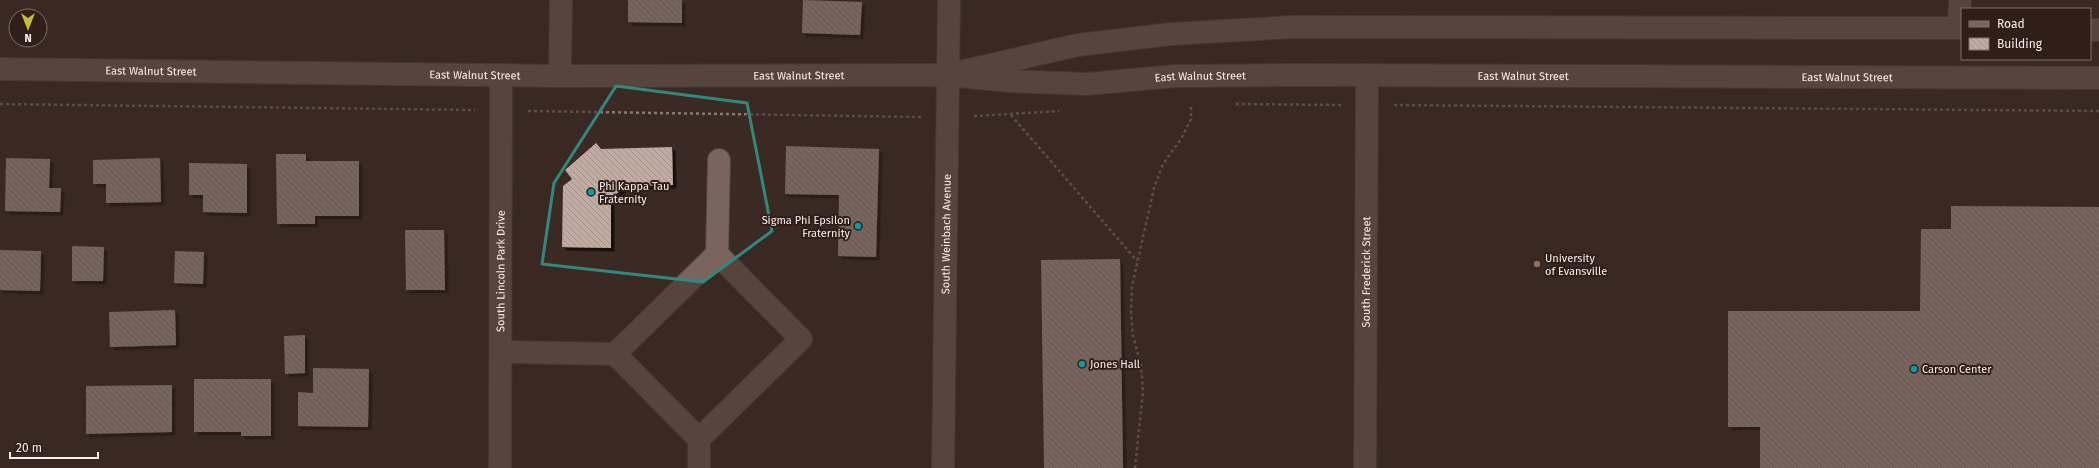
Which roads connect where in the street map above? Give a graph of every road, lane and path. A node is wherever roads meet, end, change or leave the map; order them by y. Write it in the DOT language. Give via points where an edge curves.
graph roads {
  1 [pos="561,0"];
  2 [pos="949,0"];
  3 [pos="1960,0"];
  4 [pos="1961,28"];
  5 [pos="0,69"];
  6 [pos="501,74"];
  7 [pos="949,74"];
  8 [pos="1367,75"];
  9 [pos="560,76"];
  10 [pos="2099,78"];
  11 [pos="1184,104"];
  12 [pos="1191,104"];
  13 [pos="1199,104"];
  14 [pos="1229,104"];
  15 [pos="1367,105"];
  16 [pos="1066,111"];
  17 [pos="2099,111"];
  18 [pos="1011,115"];
  19 [pos="949,117"];
  20 [pos="719,160"];
  21 [pos="717,254"];
  22 [pos="1137,262"];
  23 [pos="500,352"];
  24 [pos="615,354"];
  25 [pos="699,439"];
  26 [pos="500,468"];
  27 [pos="699,468"];
  28 [pos="943,468"];
  29 [pos="1135,468"];
  30 [pos="1365,468"];
  1 -- 9 [label="street"];
  2 -- 7 [label="street, South Weinbach Avenue"];
  3 -- 4 [label="street"];
  4 -- 7 [label="street, East Walnut Street" via="1292,27 1171,34 1078,45"];
  5 -- 6 [label="street, East Walnut Street"];
  6 -- 9 [label="street, East Walnut Street"];
  6 -- 23 [label="street, South Lincoln Park Drive"];
  7 -- 8 [label="street, East Walnut Street" via="1009,81 1087,84 1175,76"];
  7 -- 9 [label="street, East Walnut Street"];
  7 -- 19 [label="street, South Weinbach Avenue"];
  8 -- 10 [label="street, East Walnut Street"];
  8 -- 15 [label="street, South Frederick Street"];
  11 -- 12 [label="path"];
  12 -- 13 [label="path"];
  12 -- 22 [label="path" via="1191,119 1163,164 1154,188"];
  14 -- 15 [label="path"];
  15 -- 17 [label="path"];
  15 -- 30 [label="street, South Frederick Street"];
  16 -- 18 [label="path"];
  18 -- 19 [label="path"];
  18 -- 22 [label="path"];
  19 -- 28 [label="street, South Weinbach Avenue"];
  20 -- 21 [label="street"];
  21 -- 24 [label="street"];
  21 -- 25 [label="street" via="801,339"];
  22 -- 29 [label="path" via="1132,286 1131,312 1133,336 1141,365 1143,392"];
  23 -- 24 [label="street"];
  23 -- 26 [label="street, South Lincoln Park Drive"];
  24 -- 25 [label="street"];
  25 -- 27 [label="street"];
}
